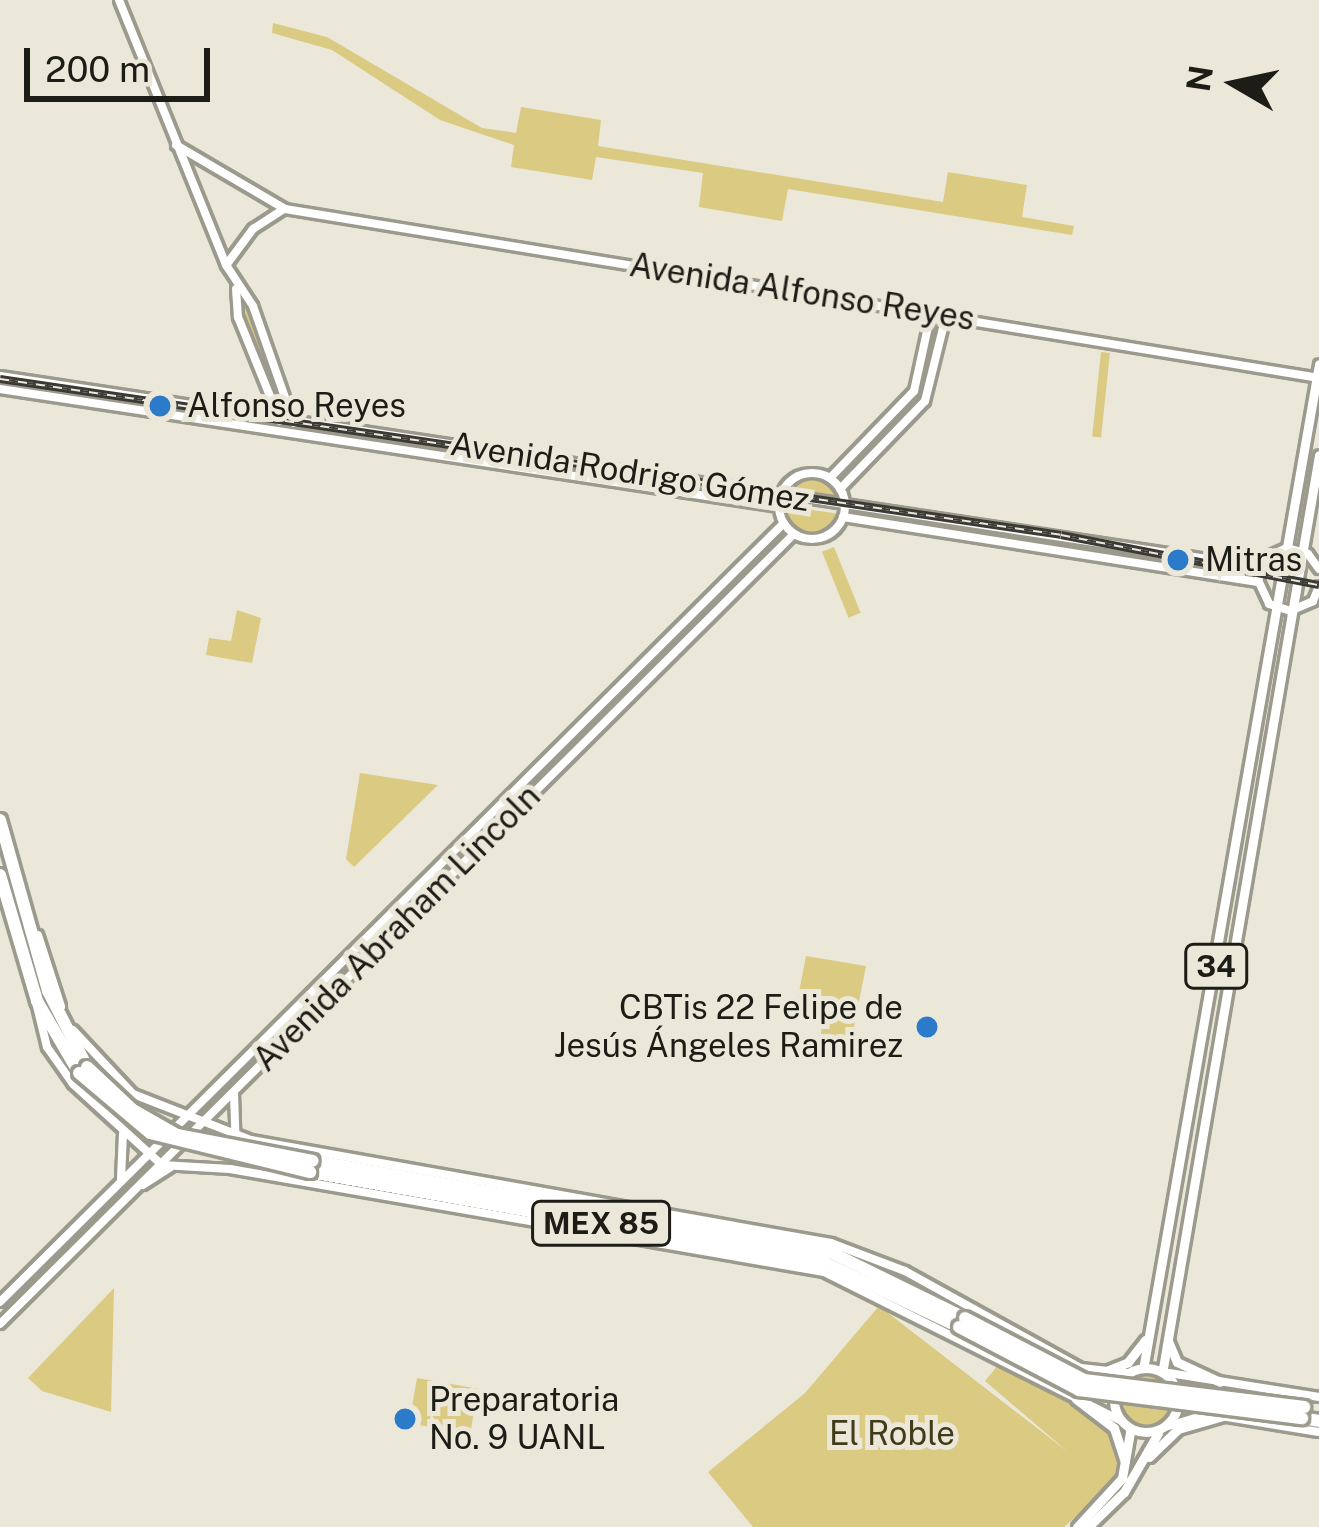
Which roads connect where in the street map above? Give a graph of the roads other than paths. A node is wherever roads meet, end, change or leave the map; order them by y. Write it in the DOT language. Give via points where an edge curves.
graph roads {
  1 [pos="118,0"];
  2 [pos="176,146"];
  3 [pos="286,209"];
  4 [pos="226,266"];
  5 [pos="236,287"];
  6 [pos="932,313"];
  7 [pos="946,316"];
  8 [pos="1319,364"];
  9 [pos="0,376"];
  10 [pos="1318,378"];
  11 [pos="0,389"];
  12 [pos="279,418"];
  13 [pos="294,421"];
  14 [pos="290,433"];
  15 [pos="1319,455"];
  16 [pos="830,478"];
  17 [pos="841,489"];
  18 [pos="782,495"];
  19 [pos="845,504"];
  20 [pos="779,507"];
  21 [pos="844,517"];
  22 [pos="784,524"];
  23 [pos="794,534"];
  24 [pos="1286,548"];
  25 [pos="1300,550"];
  26 [pos="1260,567"];
  27 [pos="1319,569"];
  28 [pos="1258,582"];
  29 [pos="1319,591"];
  30 [pos="1276,608"];
  31 [pos="1290,611"];
  32 [pos="1274,625"];
  33 [pos="1287,628"];
  34 [pos="0,820"];
  35 [pos="1,879"];
  36 [pos="24,914"];
  37 [pos="37,1001"];
  38 [pos="259,1046"];
  39 [pos="244,1059"];
  40 [pos="266,1060"];
  41 [pos="83,1070"];
  42 [pos="255,1070"];
  43 [pos="238,1086"];
  44 [pos="212,1091"];
  45 [pos="178,1107"];
  46 [pos="191,1112"];
  47 [pos="205,1119"];
  48 [pos="122,1133"];
  49 [pos="235,1133"];
  50 [pos="147,1156"];
  51 [pos="158,1164"];
  52 [pos="311,1166"];
  53 [pos="172,1167"];
  54 [pos="392,1174"];
  55 [pos="456,1174"];
  56 [pos="120,1182"];
  57 [pos="376,1184"];
  58 [pos="132,1192"];
  59 [pos="454,1208"];
  60 [pos="858,1250"];
  61 [pos="834,1275"];
  62 [pos="889,1282"];
  63 [pos="0,1302"];
  64 [pos="0,1324"];
  65 [pos="1152,1324"];
  66 [pos="1165,1330"];
  67 [pos="1144,1364"];
  68 [pos="1166,1371"];
  69 [pos="1126,1372"];
  70 [pos="1097,1373"];
  71 [pos="1207,1381"];
  72 [pos="1220,1382"];
  73 [pos="1319,1397"];
  74 [pos="1080,1401"];
  75 [pos="1308,1412"];
  76 [pos="1209,1414"];
  77 [pos="1223,1416"];
  78 [pos="1119,1420"];
  79 [pos="1319,1421"];
  80 [pos="1161,1430"];
  81 [pos="1130,1432"];
  82 [pos="1319,1432"];
  83 [pos="1132,1470"];
  84 [pos="1077,1527"];
  85 [pos="1088,1527"];
  1 -- 2 [label="main road"];
  2 -- 3 [label="main road, Avenida Alfonso Reyes"];
  2 -- 4 [label="main road"];
  3 -- 4 [label="main road" via="253,229"];
  3 -- 6 [label="main road, Avenida Alfonso Reyes"];
  4 -- 5 [label="main road"];
  5 -- 12 [label="main road" via="236,310"];
  5 -- 13 [label="main road" via="253,306"];
  6 -- 7 [label="main road, Avenida Alfonso Reyes"];
  6 -- 16 [label="main road" via="923,367 908,398"];
  7 -- 10 [label="main road, Avenida Alfonso Reyes"];
  7 -- 17 [label="main road" via="926,401"];
  8 -- 10 [label="main road, 34"];
  9 -- 12 [label="main road, Avenida Rodrigo Gómez"];
  10 -- 24 [label="main road, 34"];
  11 -- 14 [label="main road, Avenida Rodrigo Gómez"];
  12 -- 13 [label="main road, Avenida Rodrigo Gómez"];
  12 -- 14 [label="main road"];
  13 -- 14 [label="main road"];
  13 -- 18 [label="main road, Avenida Rodrigo Gómez"];
  14 -- 20 [label="main road, Avenida Rodrigo Gómez"];
  15 -- 25 [label="main road, 34"];
  16 -- 17 [label="main road"];
  16 -- 18 [label="main road" via="799,476"];
  17 -- 19 [label="main road"];
  18 -- 19 [label="main road, Avenida Rodrigo Gómez"];
  18 -- 20 [label="main road"];
  19 -- 21 [label="main road"];
  19 -- 26 [label="main road, Avenida Rodrigo Gómez"];
  20 -- 22 [label="main road"];
  21 -- 23 [label="main road" via="824,537"];
  21 -- 28 [label="main road, Avenida Rodrigo Gómez"];
  22 -- 23 [label="main road"];
  22 -- 38 [label="main road"];
  23 -- 40 [label="main road, Avenida Abraham Lincoln"];
  24 -- 25 [label="main road"];
  24 -- 26 [label="main road"];
  24 -- 30 [label="main road, 34"];
  25 -- 27 [label="main road"];
  25 -- 31 [label="main road, 34"];
  26 -- 28 [label="main road"];
  28 -- 30 [label="main road"];
  29 -- 31 [label="main road"];
  30 -- 31 [label="main road"];
  30 -- 32 [label="main road, 34"];
  31 -- 33 [label="main road, 34"];
  32 -- 33 [label="main road"];
  32 -- 65 [label="main road, 34"];
  33 -- 66 [label="main road, 34"];
  34 -- 36 [label="highway, MEX 85"];
  35 -- 37 [label="highway, MEX 85"];
  36 -- 41 [label="highway, MEX 85"];
  36 -- 45 [label="main road" via="63,1010 94,1058 133,1094"];
  37 -- 41 [label="highway, MEX 85"];
  37 -- 48 [label="main road" via="36,1019 54,1058"];
  38 -- 39 [label="main road"];
  38 -- 40 [label="main road"];
  39 -- 42 [label="main road"];
  39 -- 44 [label="main road"];
  40 -- 42 [label="main road, Avenida Abraham Lincoln"];
  41 -- 52 [label="highway, MEX 85, bridge" via="177,1135"];
  42 -- 43 [label="main road, Avenida Abraham Lincoln"];
  43 -- 47 [label="main road, Avenida Abraham Lincoln"];
  43 -- 49 [label="main road"];
  44 -- 45 [label="main road"];
  44 -- 46 [label="main road"];
  45 -- 46 [label="main road"];
  46 -- 47 [label="main road"];
  46 -- 50 [label="main road"];
  47 -- 49 [label="main road"];
  47 -- 51 [label="main road, Avenida Abraham Lincoln"];
  48 -- 50 [label="main road"];
  48 -- 56 [label="main road"];
  49 -- 55 [label="main road"];
  50 -- 51 [label="main road"];
  50 -- 56 [label="main road"];
  51 -- 53 [label="main road"];
  51 -- 58 [label="main road, Avenida Abraham Lincoln"];
  52 -- 54 [label="highway, MEX 85"];
  52 -- 57 [label="highway, MEX 85"];
  53 -- 58 [label="main road"];
  53 -- 59 [label="main road"];
  54 -- 55 [label="highway"];
  54 -- 62 [label="highway, MEX 85" via="818,1250"];
  55 -- 60 [label="main road"];
  56 -- 63 [label="main road"];
  57 -- 59 [label="highway"];
  57 -- 62 [label="highway, MEX 85" via="807,1259"];
  58 -- 64 [label="main road, Avenida Abraham Lincoln"];
  59 -- 61 [label="main road"];
  60 -- 62 [label="highway"];
  60 -- 70 [label="main road"];
  61 -- 62 [label="highway"];
  61 -- 74 [label="main road"];
  62 -- 75 [label="highway, MEX 85, bridge" via="1084,1380"];
  65 -- 67 [label="main road, 34"];
  65 -- 70 [label="main road" via="1136,1356"];
  66 -- 68 [label="main road, 34"];
  66 -- 72 [label="main road" via="1177,1362"];
  67 -- 68 [label="main road"];
  67 -- 69 [label="main road"];
  68 -- 71 [label="main road"];
  68 -- 80 [label="main road, 34"];
  69 -- 70 [label="main road"];
  69 -- 78 [label="main road"];
  70 -- 74 [label="main road"];
  71 -- 72 [label="main road"];
  71 -- 76 [label="main road" via="1192,1398"];
  72 -- 73 [label="main road"];
  74 -- 78 [label="main road"];
  74 -- 83 [label="main road" via="1117,1431"];
  75 -- 79 [label="highway, MEX 85"];
  76 -- 77 [label="main road"];
  76 -- 80 [label="main road"];
  77 -- 82 [label="main road"];
  77 -- 83 [label="main road" via="1173,1432"];
  78 -- 81 [label="main road"];
  80 -- 81 [label="main road"];
  80 -- 83 [label="main road, 34"];
  81 -- 83 [label="main road"];
  83 -- 84 [label="main road, 34"];
  83 -- 85 [label="main road, 34"];
}
